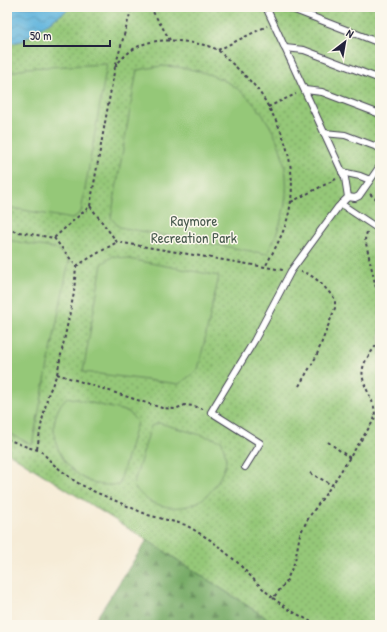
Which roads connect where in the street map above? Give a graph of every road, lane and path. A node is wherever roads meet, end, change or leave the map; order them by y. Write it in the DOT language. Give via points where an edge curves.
graph roads {
  1 [pos="132,7"];
  2 [pos="150,7"];
  3 [pos="266,7"];
  4 [pos="287,7"];
  5 [pos="274,24"];
  6 [pos="171,40"];
  7 [pos="380,43"];
  8 [pos="285,48"];
  9 [pos="218,50"];
  10 [pos="115,67"];
  11 [pos="380,78"];
  12 [pos="305,90"];
  13 [pos="268,107"];
  14 [pos="380,114"];
  15 [pos="324,133"];
  16 [pos="380,148"];
  17 [pos="380,166"];
  18 [pos="343,173"];
  19 [pos="370,180"];
  20 [pos="364,189"];
  21 [pos="348,197"];
  22 [pos="291,202"];
  23 [pos="380,202"];
  24 [pos="341,204"];
  25 [pos="90,206"];
  26 [pos="380,213"];
  27 [pos="372,225"];
  28 [pos="7,230"];
  29 [pos="380,230"];
  30 [pos="54,238"];
  31 [pos="117,242"];
  32 [pos="76,266"];
  33 [pos="264,267"];
  34 [pos="291,271"];
  35 [pos="380,296"];
  36 [pos="380,340"];
  37 [pos="57,374"];
  38 [pos="299,386"];
  39 [pos="211,412"];
  40 [pos="7,439"];
  41 [pos="328,442"];
  42 [pos="37,449"];
  43 [pos="350,458"];
  44 [pos="245,467"];
  45 [pos="310,473"];
  46 [pos="332,485"];
  47 [pos="273,598"];
  48 [pos="317,625"];
  1 -- 10 [label="path"];
  2 -- 6 [label="path"];
  3 -- 5 [label="lane"];
  4 -- 7 [label="lane"];
  5 -- 8 [label="lane"];
  5 -- 9 [label="path"];
  6 -- 9 [label="path" via="202,44"];
  6 -- 10 [label="path" via="150,42 135,48 123,56"];
  8 -- 11 [label="lane" via="304,50"];
  8 -- 12 [label="lane"];
  9 -- 13 [label="path" via="253,84"];
  10 -- 25 [label="path"];
  12 -- 13 [label="path"];
  12 -- 14 [label="lane" via="322,92"];
  12 -- 15 [label="lane"];
  13 -- 22 [label="path" via="287,144 292,180"];
  15 -- 16 [label="lane" via="345,135"];
  15 -- 18 [label="lane"];
  17 -- 19 [label="lane"];
  18 -- 19 [label="lane"];
  18 -- 21 [label="lane"];
  18 -- 22 [label="path"];
  19 -- 20 [label="lane"];
  20 -- 21 [label="lane" via="355,198"];
  20 -- 23 [label="path"];
  21 -- 24 [label="lane"];
  22 -- 33 [label="path" via="279,241"];
  24 -- 27 [label="lane"];
  24 -- 34 [label="lane"];
  25 -- 30 [label="path"];
  25 -- 31 [label="path"];
  26 -- 27 [label="path"];
  27 -- 29 [label="lane"];
  27 -- 35 [label="path" via="366,232 365,239"];
  28 -- 30 [label="path"];
  30 -- 32 [label="path"];
  31 -- 32 [label="path"];
  31 -- 33 [label="path"];
  32 -- 37 [label="path" via="74,293"];
  33 -- 34 [label="path"];
  34 -- 38 [label="path" via="308,273 335,299 335,308 316,357"];
  34 -- 39 [label="lane" via="254,341"];
  36 -- 43 [label="path" via="363,368 364,382 376,413"];
  37 -- 39 [label="path" via="162,408 175,409 185,405"];
  37 -- 42 [label="path" via="48,395"];
  39 -- 44 [label="lane" via="260,442"];
  40 -- 42 [label="path"];
  41 -- 43 [label="path"];
  42 -- 47 [label="path" via="76,482 93,492 148,514 186,525 212,541"];
  43 -- 46 [label="path"];
  45 -- 46 [label="path"];
  46 -- 47 [label="path" via="300,534 295,561 286,582"];
  47 -- 48 [label="path"];
}
